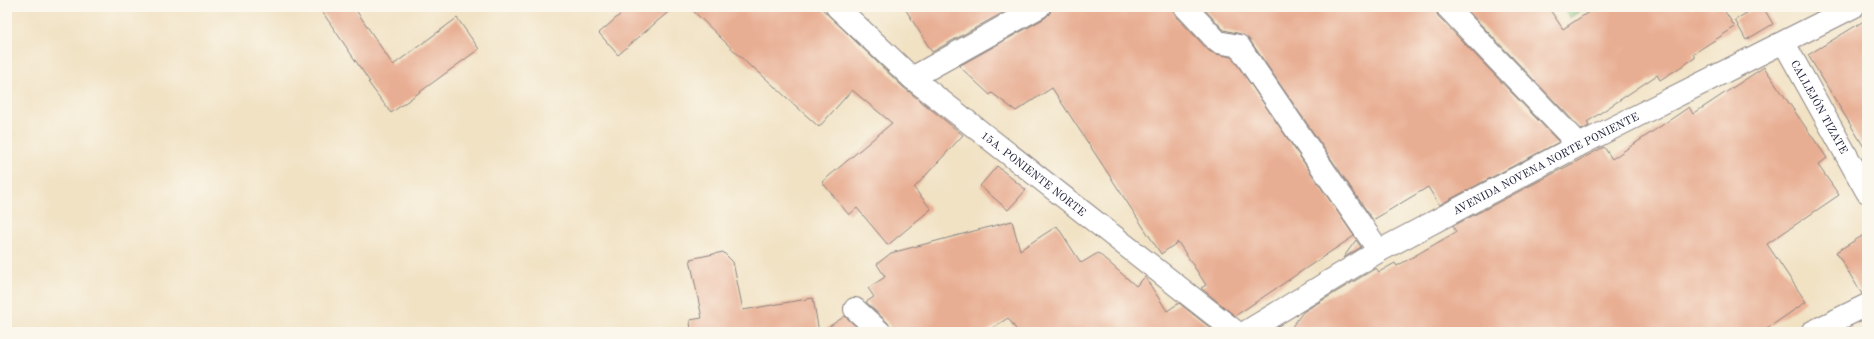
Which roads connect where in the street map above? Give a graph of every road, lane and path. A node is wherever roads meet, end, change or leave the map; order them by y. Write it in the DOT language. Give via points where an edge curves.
graph roads {
  1 [pos="837,7"];
  2 [pos="1039,7"];
  3 [pos="1185,7"];
  4 [pos="1447,7"];
  5 [pos="1853,7"];
  6 [pos="1784,43"];
  7 [pos="912,78"];
  8 [pos="1579,145"];
  9 [pos="1867,192"];
  10 [pos="1379,251"];
  11 [pos="1867,305"];
  12 [pos="855,309"];
  13 [pos="880,332"];
  14 [pos="1236,332"];
  15 [pos="1246,332"];
  16 [pos="1812,332"];
  1 -- 7 [label="street, 15A. PONIENTE NORTE"];
  2 -- 7 [label="street"];
  3 -- 10 [label="street" via="1218,42 1239,46"];
  4 -- 8 [label="street"];
  5 -- 6 [label="street, AVENIDA NOVENA NORTE PONIENTE"];
  6 -- 8 [label="street, AVENIDA NOVENA NORTE PONIENTE"];
  6 -- 9 [label="street, CALLEJÓN TIZATE"];
  7 -- 14 [label="street, 15A. PONIENTE NORTE"];
  8 -- 10 [label="street, AVENIDA NOVENA NORTE PONIENTE"];
  10 -- 15 [label="street, AVENIDA NOVENA NORTE PONIENTE"];
  11 -- 16 [label="street"];
  12 -- 13 [label="street"];
}
